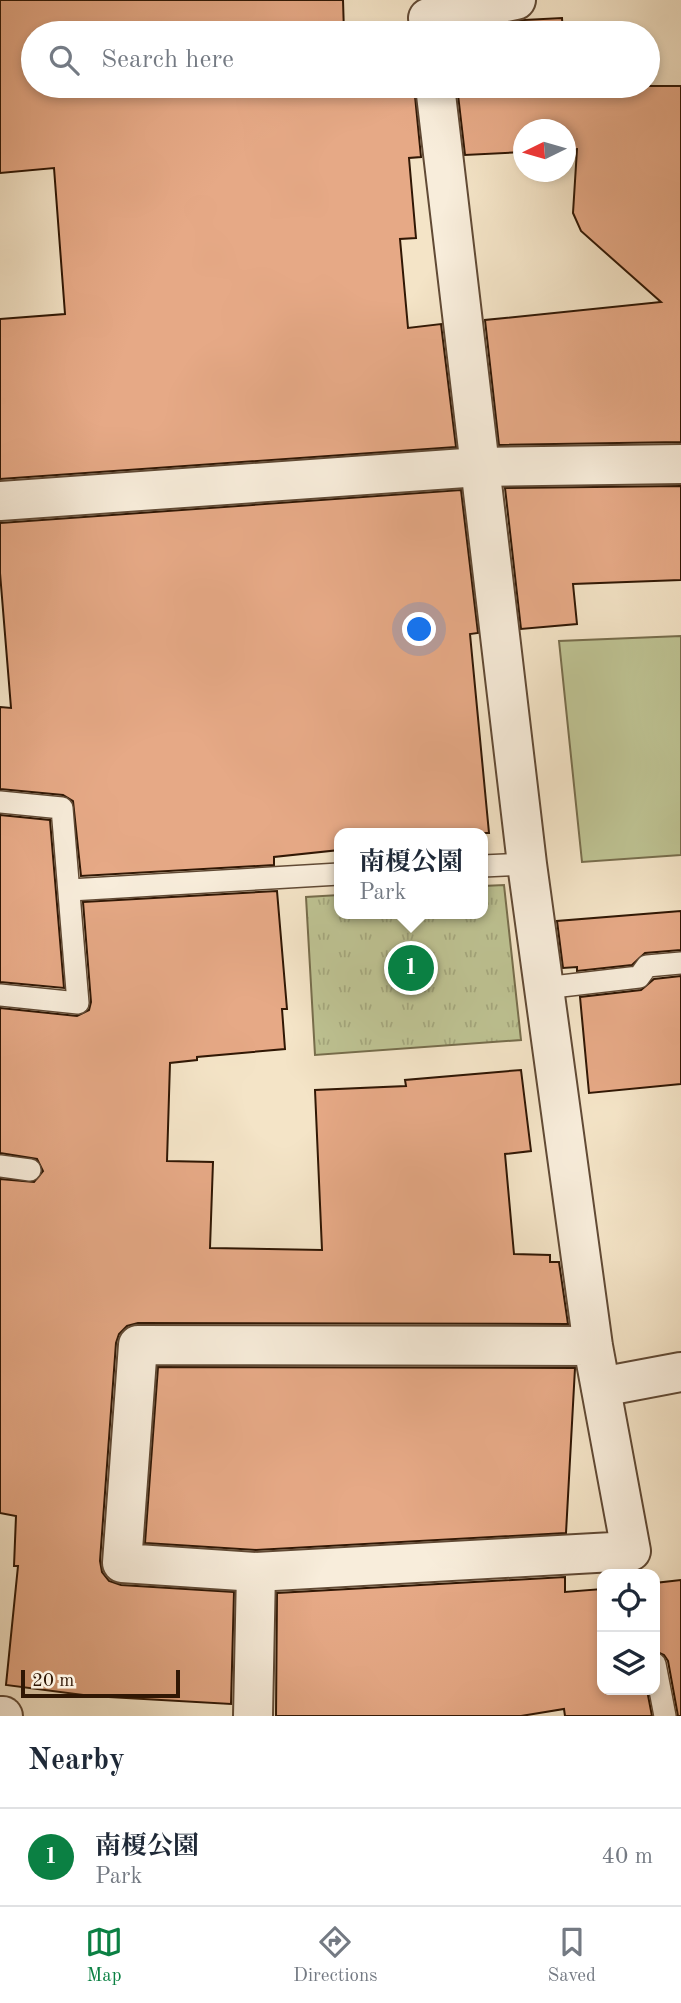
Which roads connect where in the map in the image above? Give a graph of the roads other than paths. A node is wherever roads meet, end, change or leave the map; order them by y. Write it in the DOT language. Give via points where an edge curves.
graph roads {
  1 [pos="516,0"];
  2 [pos="428,17"];
  3 [pos="436,98"];
  4 [pos="681,464"];
  5 [pos="479,467"];
  6 [pos="0,500"];
  7 [pos="0,802"];
  8 [pos="527,864"];
  9 [pos="488,866"];
  10 [pos="334,874"];
  11 [pos="70,890"];
  12 [pos="681,963"];
  13 [pos="544,988"];
  14 [pos="0,995"];
  15 [pos="0,1166"];
  16 [pos="30,1170"];
  17 [pos="593,1346"];
  18 [pos="681,1372"];
  19 [pos="601,1387"];
  20 [pos="256,1572"];
  21 [pos="660,1690"];
  22 [pos="253,1716"];
  23 [pos="665,1716"];
  1 -- 2 [label="street"];
  3 -- 5 [label="street"];
  4 -- 5 [label="street"];
  5 -- 6 [label="street"];
  5 -- 8 [label="street"];
  7 -- 11 [label="lane" via="62,808"];
  8 -- 9 [label="lane"];
  8 -- 13 [label="street"];
  10 -- 11 [label="lane"];
  11 -- 14 [label="lane" via="78,1003"];
  12 -- 13 [label="lane" via="648,966 639,976"];
  13 -- 17 [label="street"];
  15 -- 16 [label="lane"];
  17 -- 19 [label="street"];
  17 -- 20 [label="street" via="138,1345 122,1563"];
  18 -- 19 [label="street"];
  19 -- 20 [label="street" via="631,1551"];
  20 -- 22 [label="street"];
  21 -- 23 [label="lane"];
}
